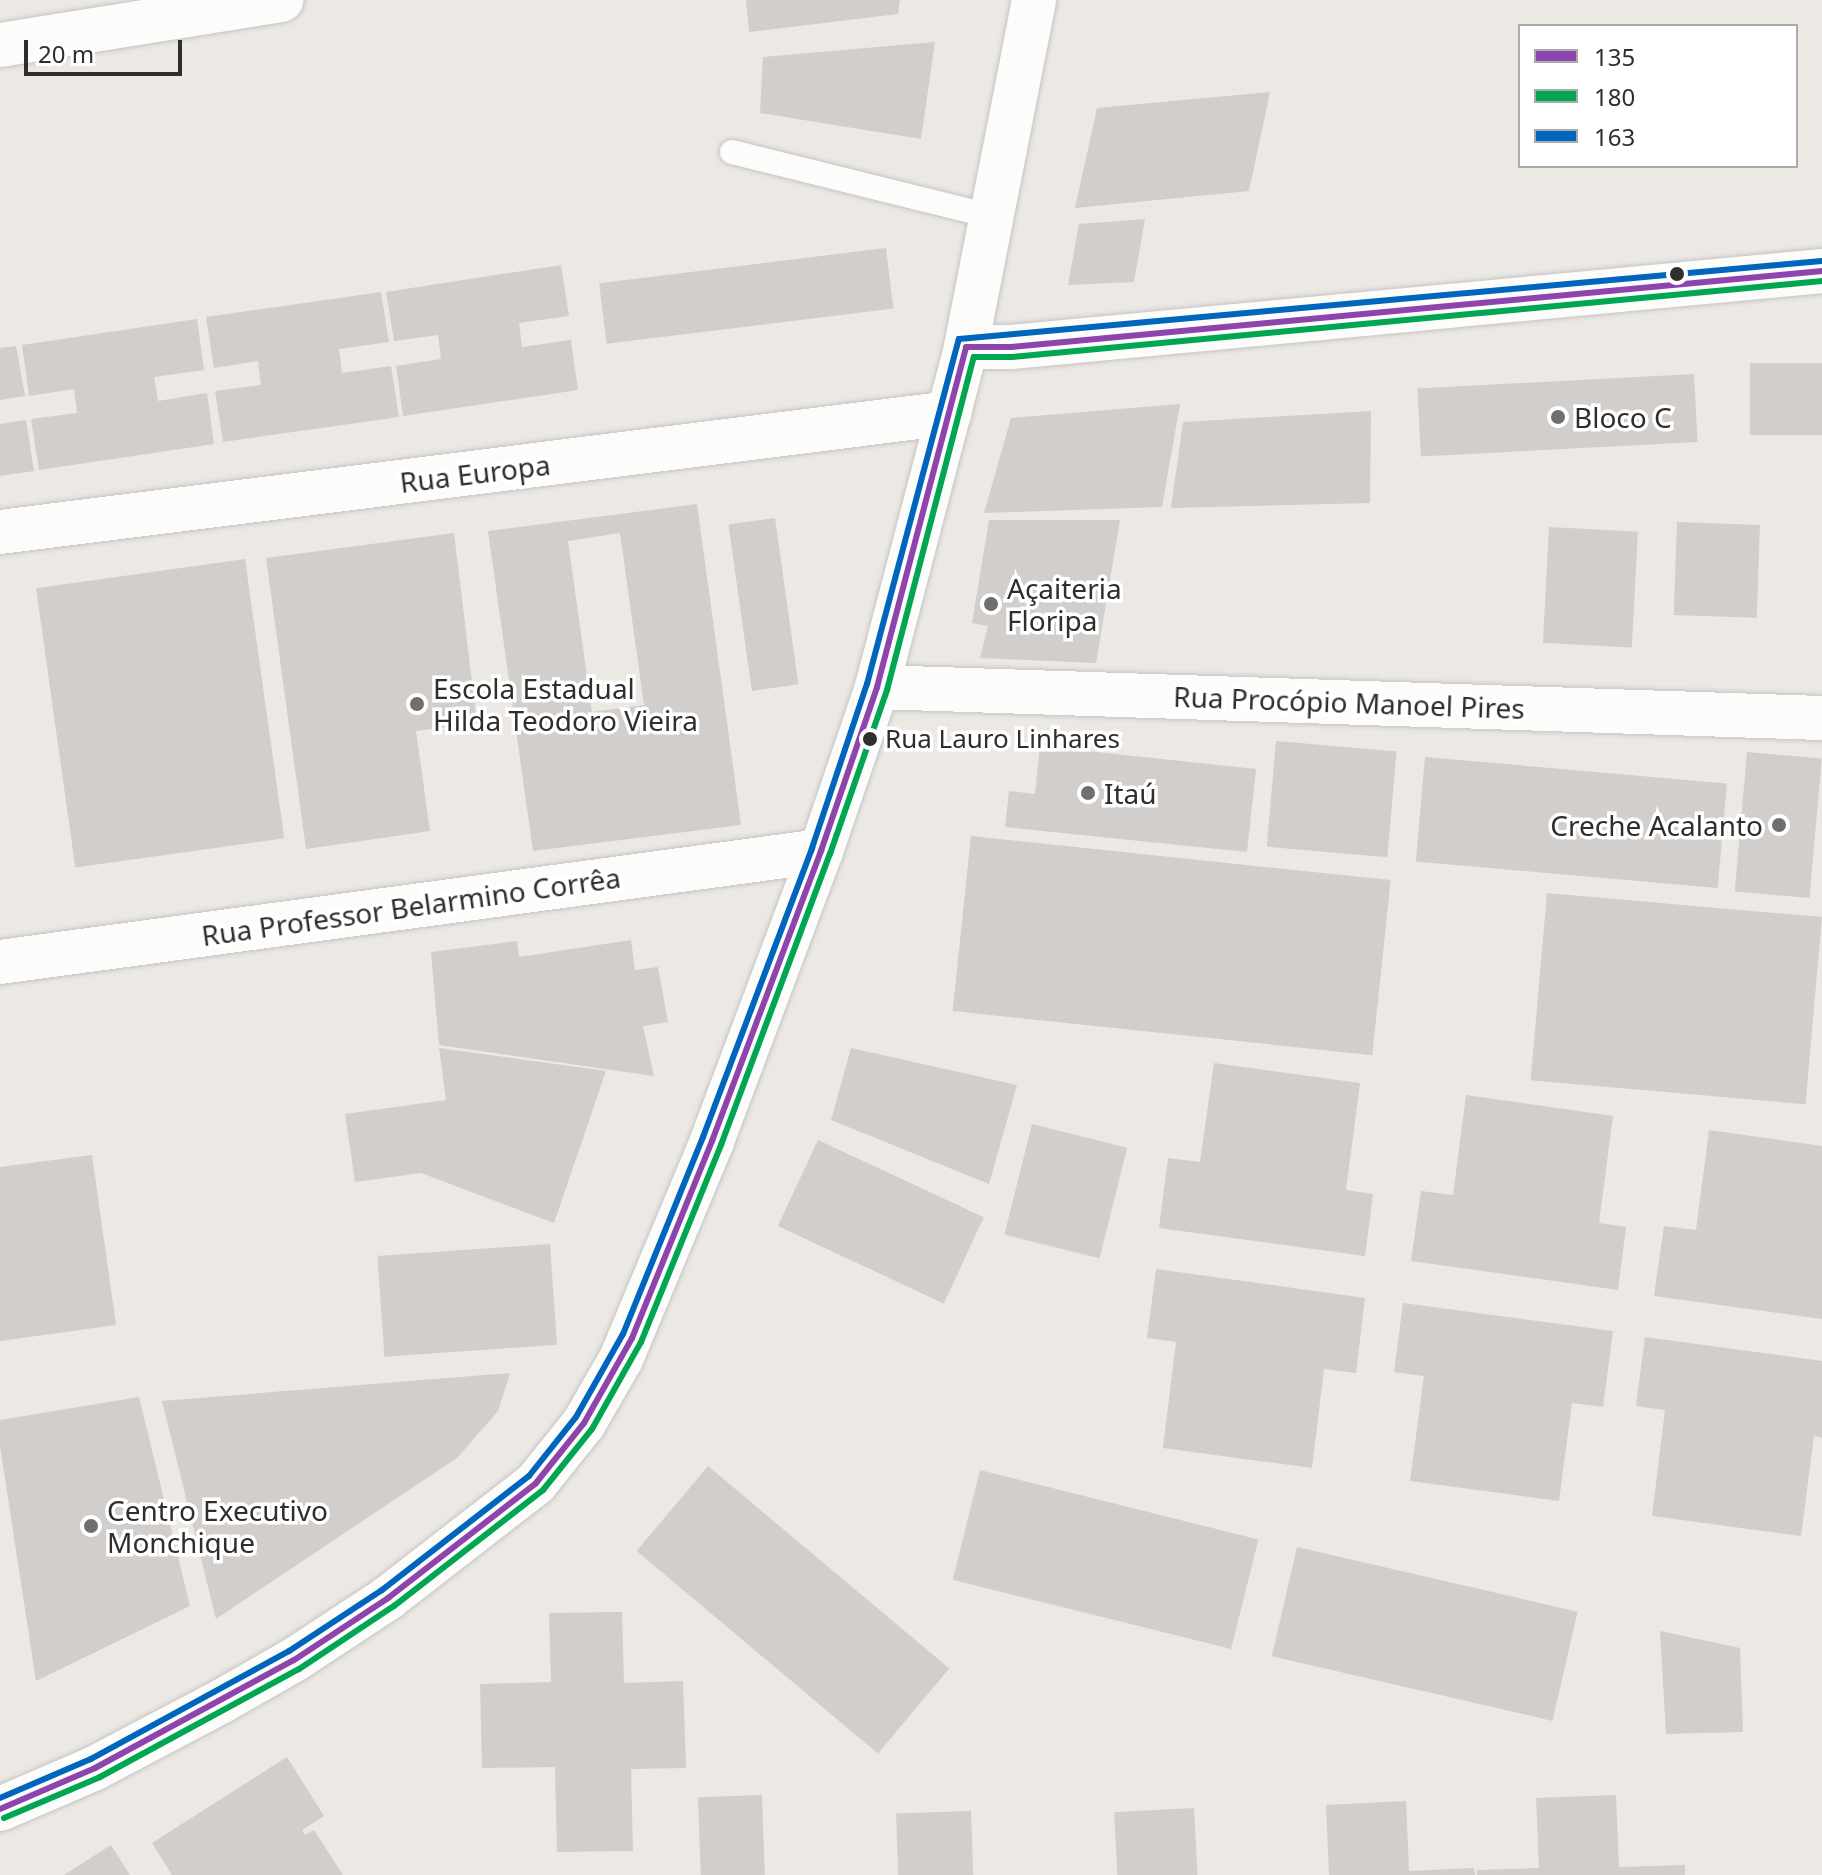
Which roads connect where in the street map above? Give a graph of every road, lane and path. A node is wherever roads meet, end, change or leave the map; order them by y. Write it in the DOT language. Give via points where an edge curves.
graph roads {
  1 [pos="281,0"];
  2 [pos="1034,0"];
  3 [pos="0,45"];
  4 [pos="732,152"];
  5 [pos="991,216"];
  6 [pos="1822,271"];
  7 [pos="966,347"];
  8 [pos="950,413"];
  9 [pos="0,532"];
  10 [pos="877,687"];
  11 [pos="1822,718"];
  12 [pos="821,851"];
  13 [pos="0,962"];
  14 [pos="0,1809"];
  1 -- 3 [label="street"];
  2 -- 5 [label="street"];
  4 -- 5 [label="lane"];
  5 -- 7 [label="street"];
  6 -- 7 [label="street"];
  7 -- 8 [label="street"];
  8 -- 9 [label="street, Rua Europa"];
  8 -- 10 [label="street"];
  10 -- 11 [label="street, Rua Procópio Manoel Pires"];
  10 -- 12 [label="street"];
  12 -- 13 [label="street, Rua Professor Belarmino Corrêa"];
  12 -- 14 [label="street" via="632,1338 584,1423 536,1483 388,1598 294,1660 95,1768"];
}
